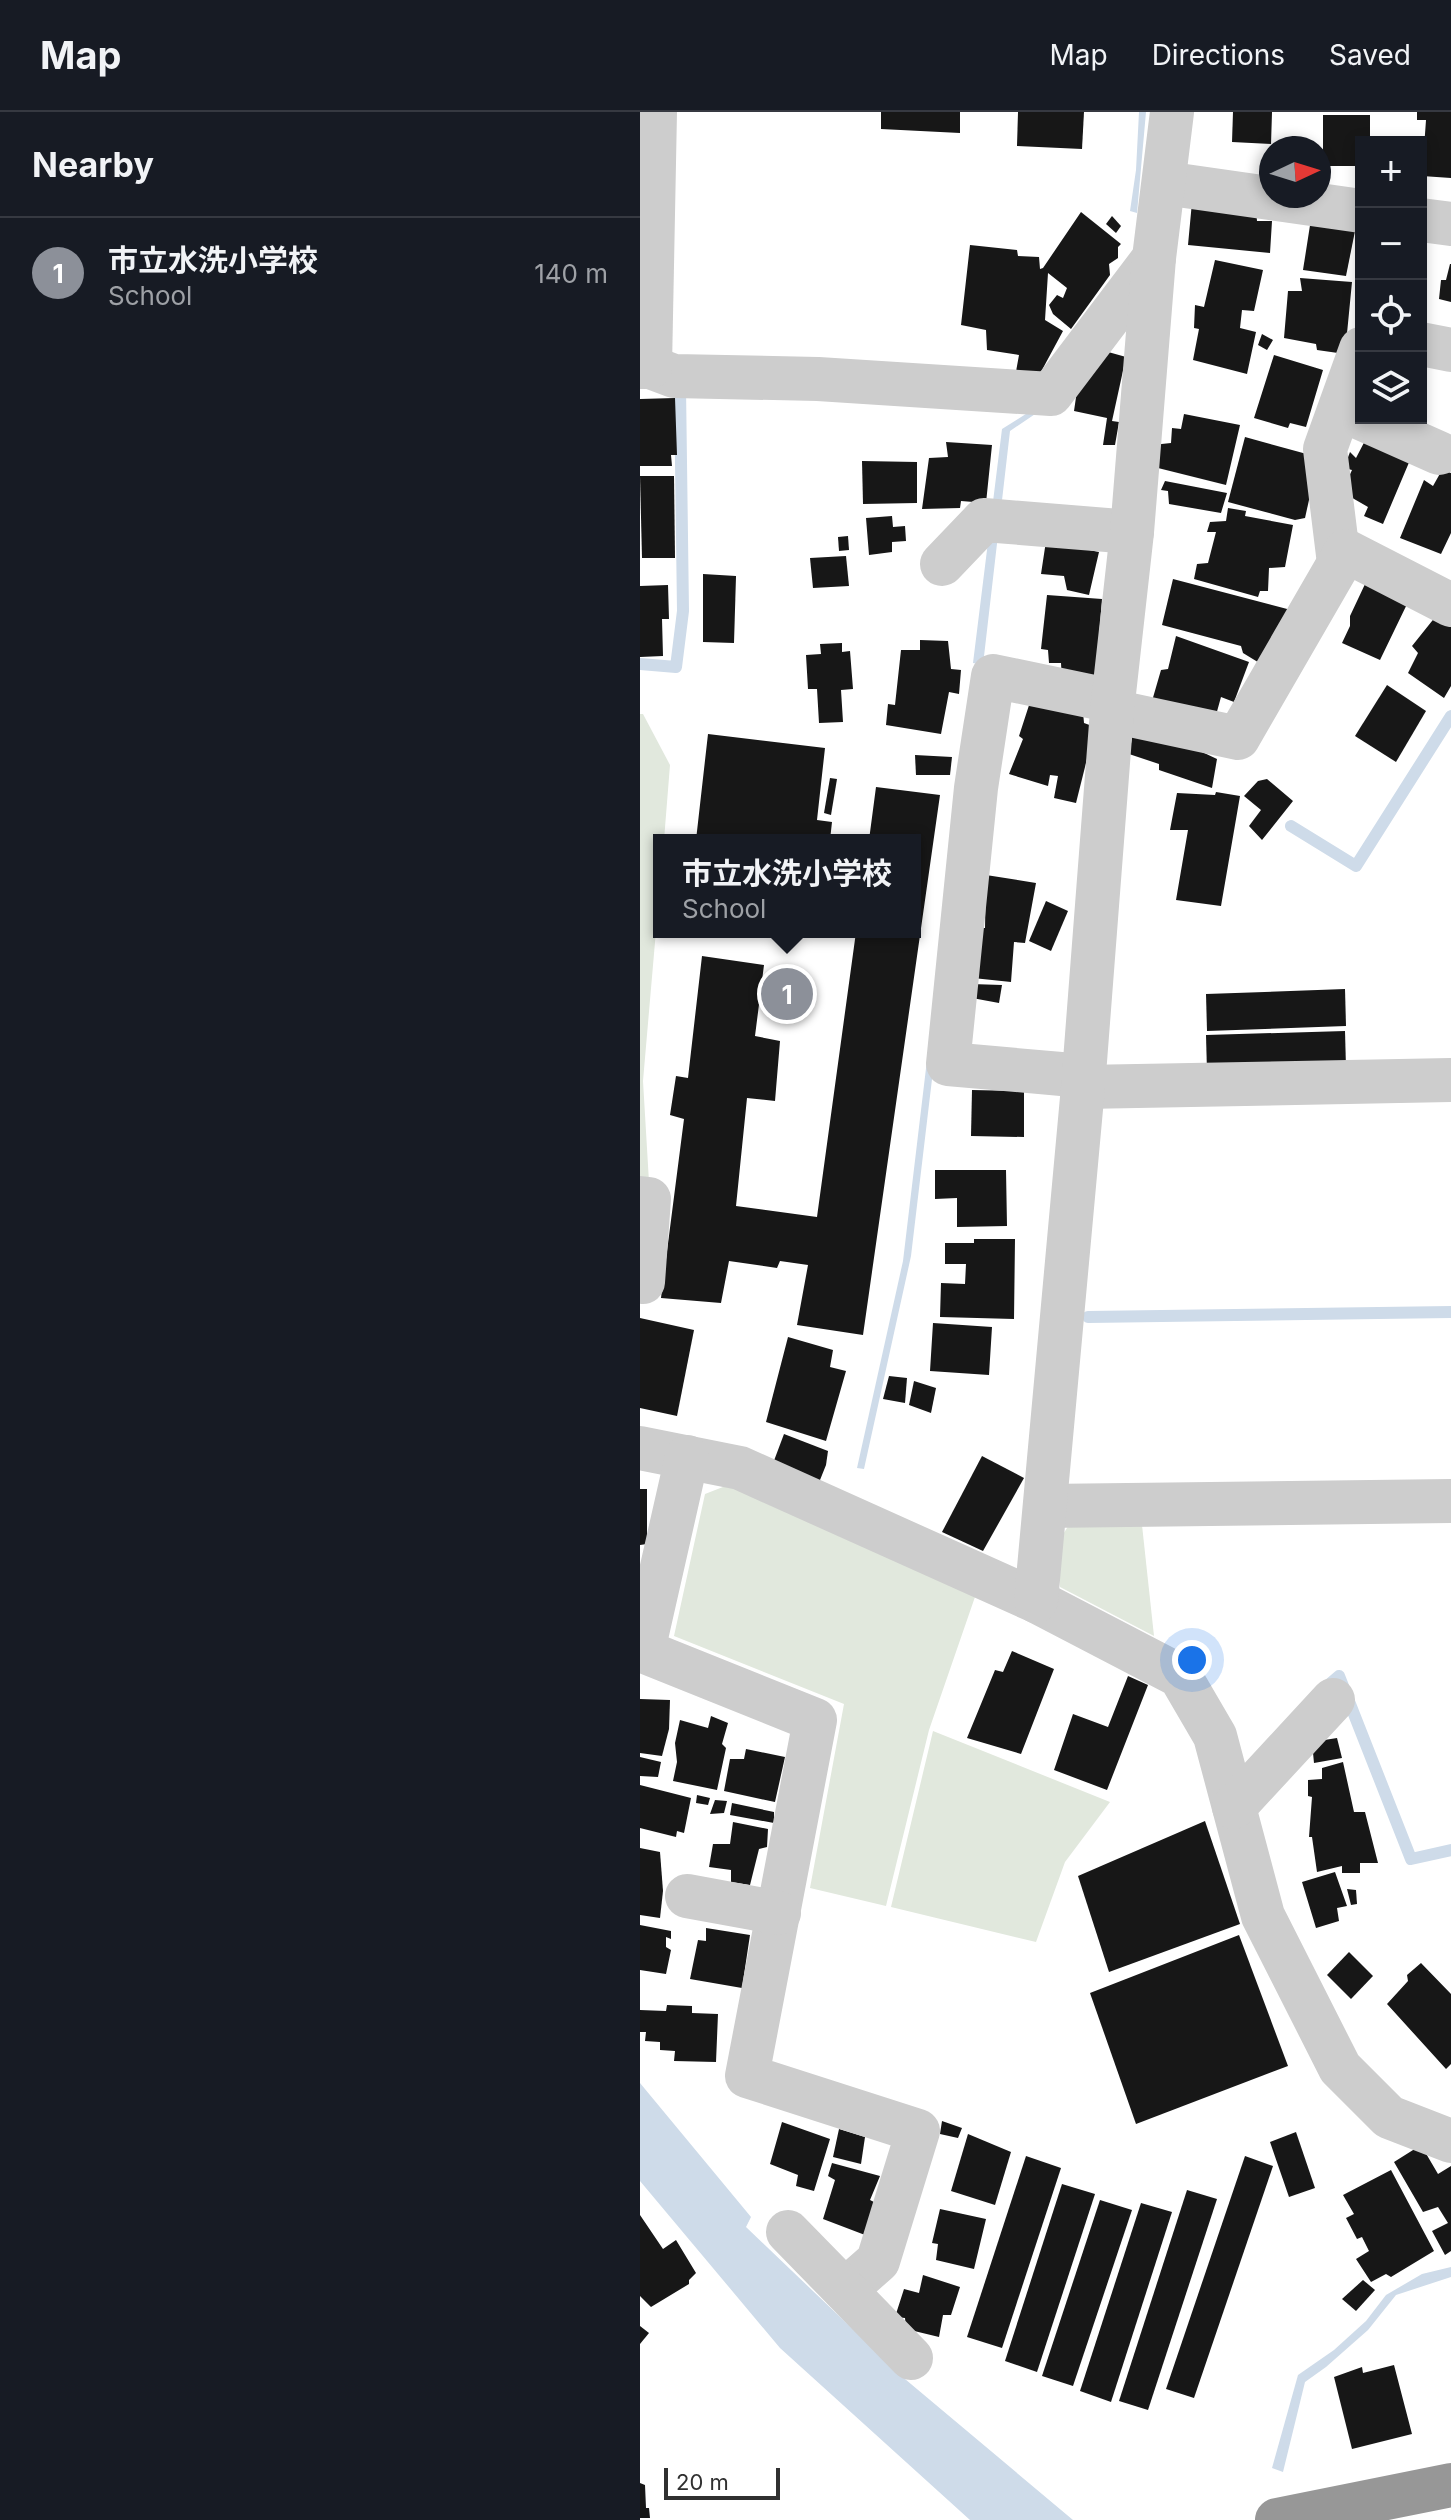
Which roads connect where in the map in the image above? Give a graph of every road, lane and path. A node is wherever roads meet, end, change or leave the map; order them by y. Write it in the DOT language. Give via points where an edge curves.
graph roads {
  1 [pos="655,112"];
  2 [pos="1172,112"];
  3 [pos="1164,183"];
  4 [pos="1355,210"];
  5 [pos="1427,221"];
  6 [pos="1451,224"];
  7 [pos="1154,258"];
  8 [pos="1427,345"];
  9 [pos="1451,350"];
  10 [pos="1360,352"];
  11 [pos="655,370"];
  12 [pos="1340,409"];
  13 [pos="1439,453"];
  14 [pos="1132,532"];
  15 [pos="1339,563"];
  16 [pos="942,564"];
  17 [pos="1451,605"];
  18 [pos="1112,706"];
  19 [pos="1451,1080"];
  20 [pos="1084,1081"];
  21 [pos="640,1198"];
  22 [pos="640,1281"];
  23 [pos="640,1448"];
  24 [pos="687,1457"];
  25 [pos="1451,1501"];
  26 [pos="1045,1506"];
  27 [pos="1036,1601"];
  28 [pos="1333,1700"];
  29 [pos="1234,1807"];
  30 [pos="687,1896"];
  31 [pos="779,1913"];
  32 [pos="1451,2141"];
  33 [pos="788,2232"];
  34 [pos="845,2290"];
  35 [pos="911,2358"];
  36 [pos="1451,2485"];
  37 [pos="1277,2520"];
  1 -- 11 [label="street"];
  2 -- 3 [label="street"];
  3 -- 4 [label="street"];
  3 -- 7 [label="street"];
  5 -- 6 [label="street"];
  7 -- 11 [label="street" via="1051,394"];
  7 -- 14 [label="street"];
  8 -- 9 [label="street"];
  10 -- 12 [label="street"];
  12 -- 13 [label="street"];
  12 -- 15 [label="street" via="1325,449"];
  14 -- 16 [label="street" via="984,520"];
  14 -- 18 [label="street"];
  15 -- 17 [label="street" via="1346,551"];
  15 -- 18 [label="street" via="1238,738"];
  18 -- 20 [label="street"];
  18 -- 20 [label="street" via="993,676 948,1064"];
  19 -- 20 [label="street"];
  20 -- 26 [label="street"];
  21 -- 22 [label="street" via="649,1199"];
  23 -- 24 [label="street"];
  24 -- 27 [label="street" via="740,1468"];
  24 -- 31 [label="street" via="643,1651 815,1720"];
  25 -- 26 [label="street"];
  26 -- 27 [label="street"];
  27 -- 29 [label="street" via="1180,1676 1215,1736"];
  28 -- 29 [label="street"];
  29 -- 32 [label="street" via="1263,1916 1340,2068 1389,2117"];
  30 -- 31 [label="street"];
  31 -- 34 [label="street" via="747,2076 918,2131 878,2261"];
  33 -- 34 [label="street"];
  34 -- 35 [label="street"];
  36 -- 37 [label="highway"];
}
